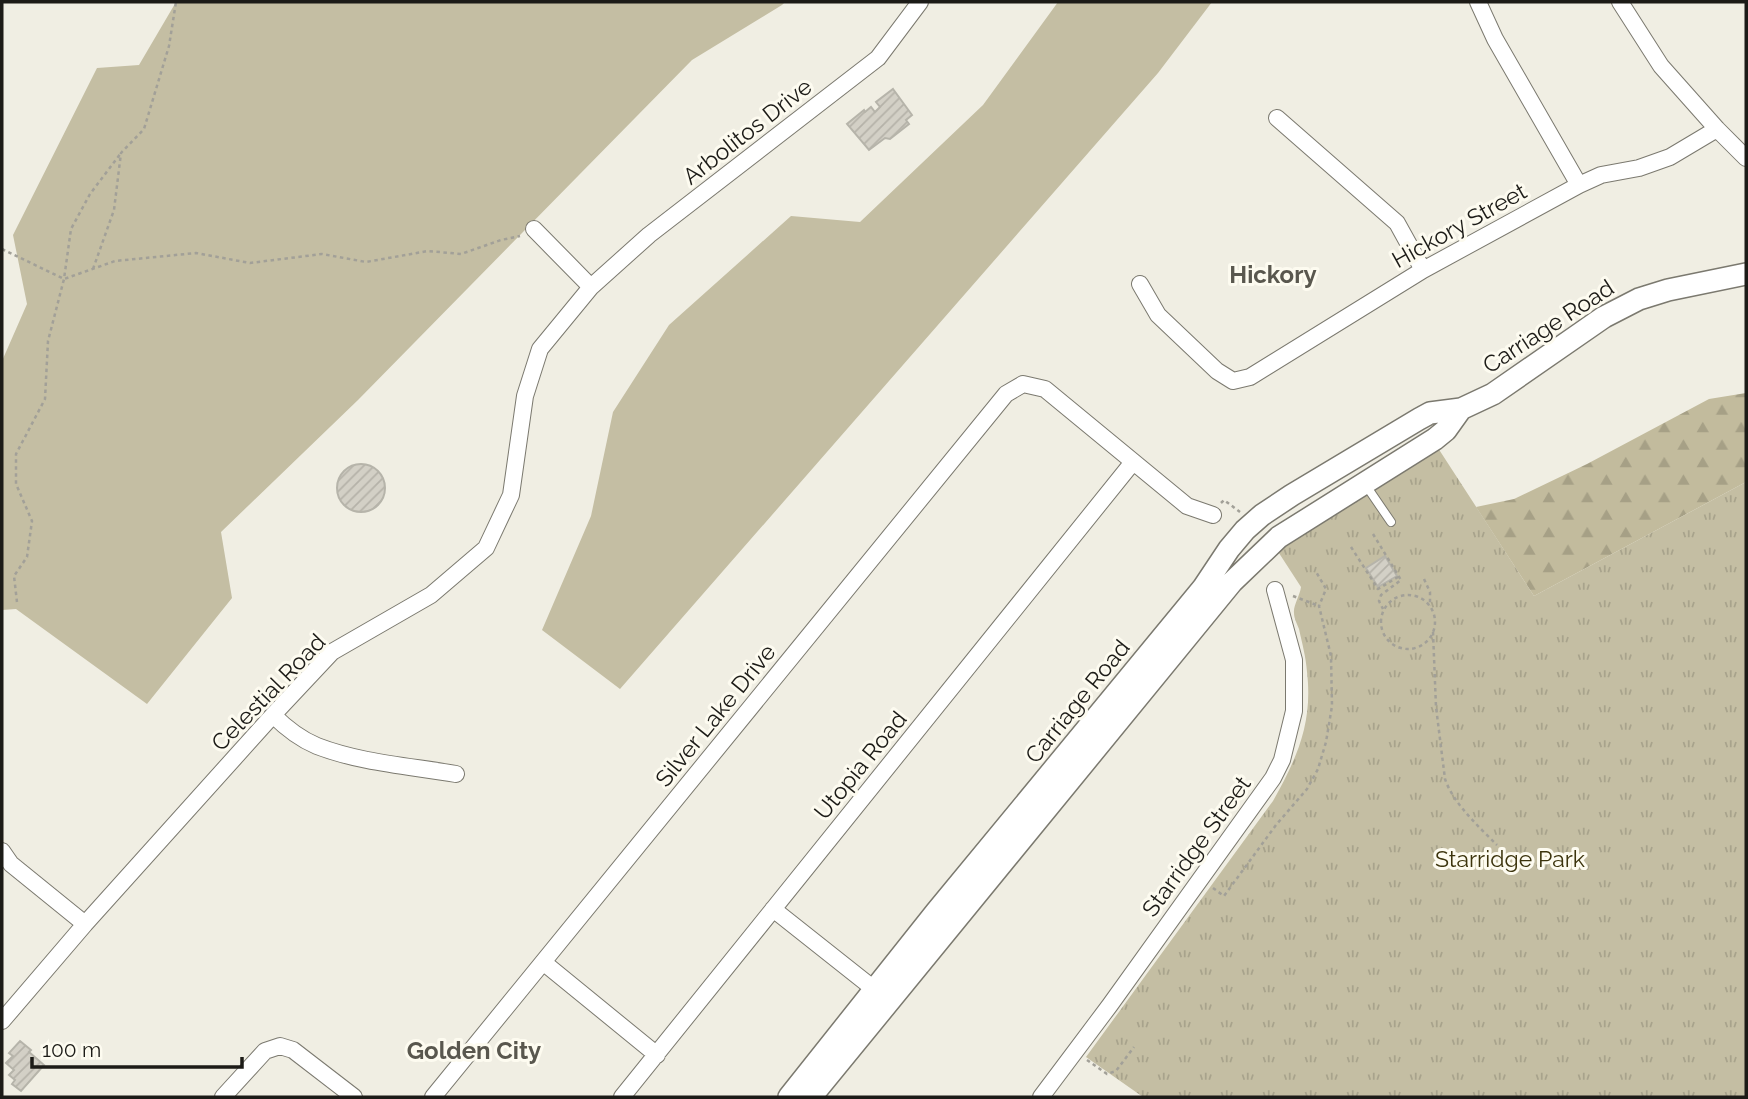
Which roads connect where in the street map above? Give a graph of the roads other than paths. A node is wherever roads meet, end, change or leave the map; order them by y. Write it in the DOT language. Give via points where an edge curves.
graph roads {
  1 [pos="920,2"];
  2 [pos="1478,2"];
  3 [pos="1620,2"];
  4 [pos="1277,118"];
  5 [pos="1717,129"];
  6 [pos="1746,158"];
  7 [pos="1579,185"];
  8 [pos="537,232"];
  9 [pos="1423,270"];
  10 [pos="1746,274"];
  11 [pos="1140,284"];
  12 [pos="591,287"];
  13 [pos="1461,409"];
  14 [pos="1349,461"];
  15 [pos="1133,462"];
  16 [pos="1365,484"];
  17 [pos="1213,515"];
  18 [pos="1391,522"];
  19 [pos="1275,590"];
  20 [pos="1201,605"];
  21 [pos="272,715"];
  22 [pos="456,774"];
  23 [pos="2,851"];
  24 [pos="773,909"];
  25 [pos="85,924"];
  26 [pos="543,962"];
  27 [pos="882,995"];
  28 [pos="2,1021"];
  29 [pos="657,1055"];
  30 [pos="222,1097"];
  31 [pos="354,1097"];
  32 [pos="433,1097"];
  33 [pos="622,1097"];
  34 [pos="789,1097"];
  35 [pos="811,1097"];
  36 [pos="1041,1097"];
  1 -- 12 [label="street, Arbolitos Drive" via="878,58 649,235"];
  2 -- 7 [label="street"];
  3 -- 5 [label="street" via="1661,66"];
  4 -- 9 [label="street" via="1396,223"];
  5 -- 6 [label="street"];
  5 -- 7 [label="street, Hickory Street" via="1670,157"];
  7 -- 9 [label="street, Hickory Street"];
  8 -- 12 [label="street"];
  9 -- 11 [label="street, Hickory Street" via="1250,377 1233,381 1158,315"];
  10 -- 13 [label="street, Carriage Road" via="1639,299 1604,317 1493,394"];
  12 -- 21 [label="street, Celestial Road" via="540,349 525,396 511,495 486,548 432,595 332,652"];
  13 -- 14 [label="street, Carriage Road" via="1430,413"];
  13 -- 16 [label="street, Carriage Road" via="1446,430"];
  14 -- 16 [label="street"];
  14 -- 20 [label="street, Carriage Road" via="1245,530 1203,588"];
  15 -- 17 [label="street" via="1187,506"];
  15 -- 24 [label="street, Utopia Road"];
  15 -- 26 [label="street, Silver Lake Drive" via="1045,389 1023,384 1006,394"];
  16 -- 18 [label="lane"];
  16 -- 20 [label="street, Carriage Road" via="1279,537"];
  19 -- 36 [label="street, Starridge Street" via="1294,660 1294,711 1282,761"];
  20 -- 27 [label="street, Carriage Road"];
  21 -- 22 [label="street" via="314,745 351,757"];
  21 -- 25 [label="street, Celestial Road"];
  23 -- 25 [label="street" via="10,864"];
  24 -- 27 [label="street"];
  24 -- 29 [label="street, Utopia Road"];
  25 -- 28 [label="street, Celestial Road"];
  26 -- 29 [label="street"];
  26 -- 32 [label="street, Silver Lake Drive"];
  27 -- 34 [label="street, Carriage Road"];
  27 -- 35 [label="street, Carriage Road"];
  29 -- 33 [label="street, Utopia Road"];
  30 -- 31 [label="street" via="265,1051 280,1045"];
}
